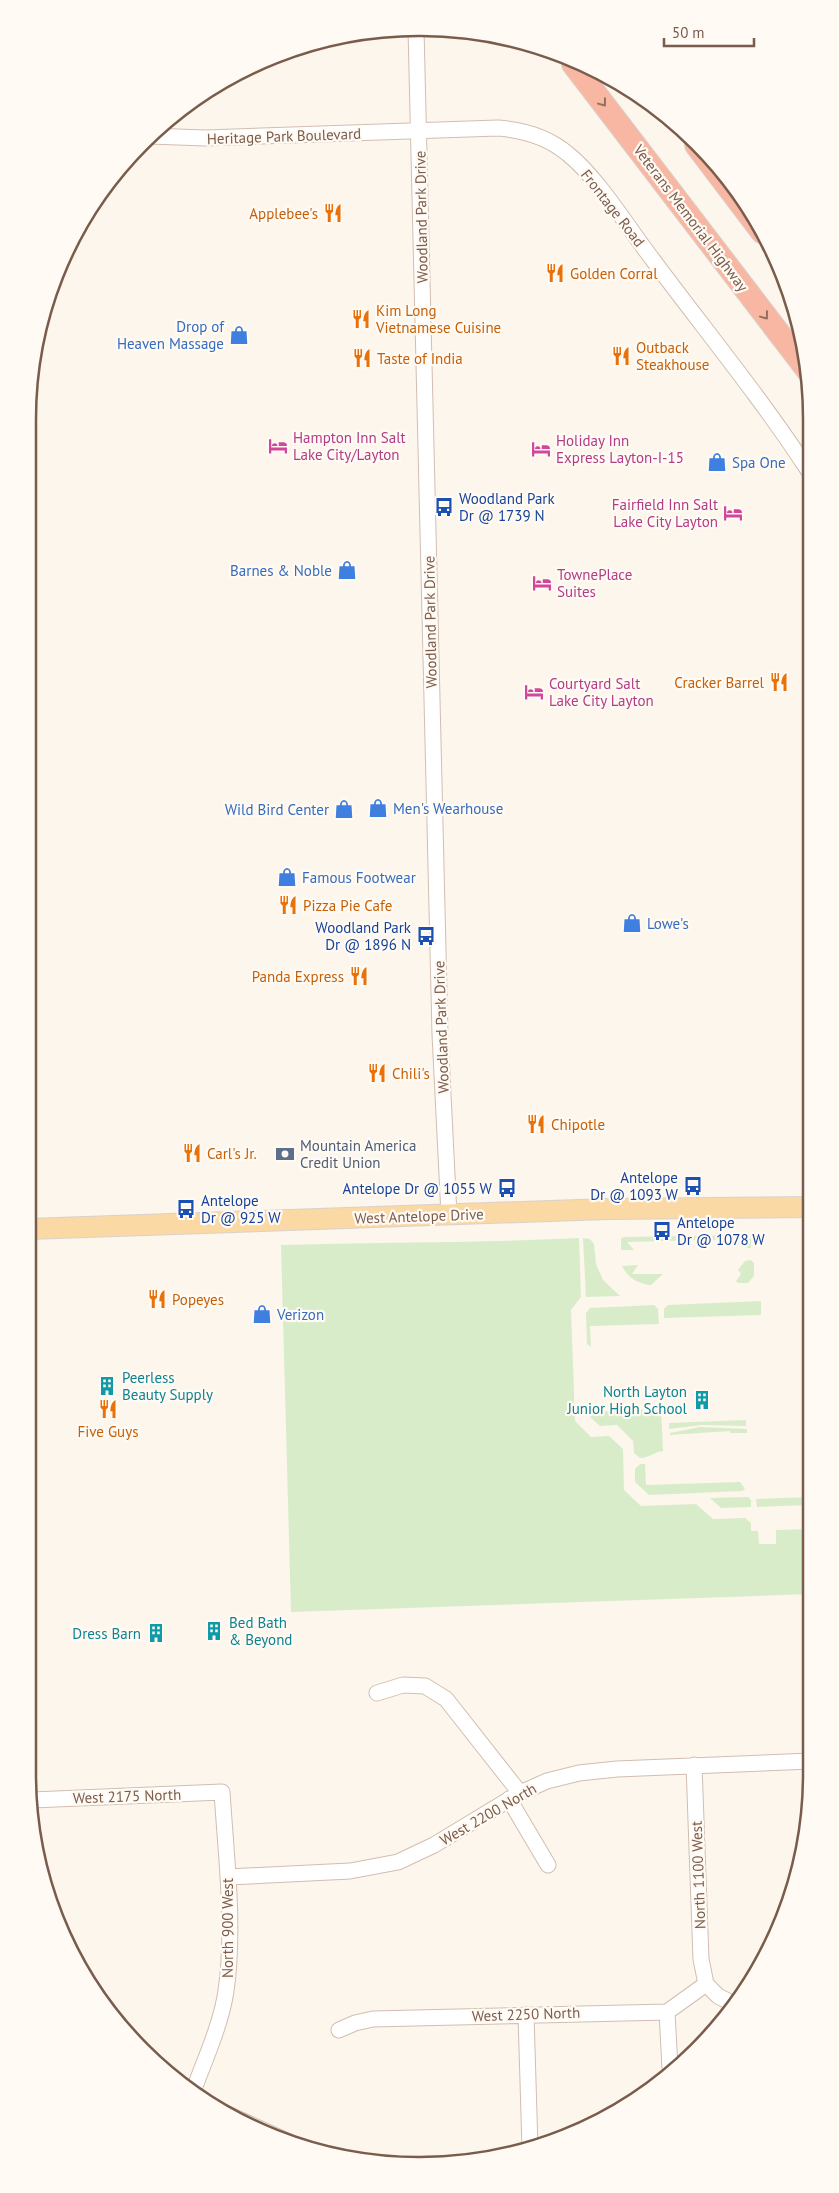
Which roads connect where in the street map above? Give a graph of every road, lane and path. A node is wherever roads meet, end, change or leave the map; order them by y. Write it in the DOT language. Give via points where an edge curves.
graph roads {
  1 [pos="416,36"];
  2 [pos="578,71"];
  3 [pos="419,132"];
  4 [pos="162,136"];
  5 [pos="554,144"];
  6 [pos="797,357"];
  7 [pos="803,463"];
  8 [pos="803,1207"];
  9 [pos="449,1215"];
  10 [pos="36,1229"];
  11 [pos="377,1693"];
  12 [pos="803,1760"];
  13 [pos="694,1765"];
  14 [pos="222,1792"];
  15 [pos="515,1796"];
  16 [pos="37,1800"];
  17 [pos="548,1865"];
  18 [pos="228,1877"];
  19 [pos="706,1984"];
  20 [pos="728,2001"];
  21 [pos="667,2012"];
  22 [pos="526,2015"];
  23 [pos="339,2030"];
  24 [pos="670,2064"];
  25 [pos="196,2084"];
  26 [pos="530,2140"];
  1 -- 3 [label="street, Woodland Park Drive"];
  2 -- 6 [label="highway, Veterans Memorial Highway, one-way"];
  3 -- 4 [label="street, Heritage Park Boulevard" via="213,138"];
  3 -- 5 [label="street, Heritage Park Boulevard" via="506,129 533,134"];
  3 -- 9 [label="street, Woodland Park Drive" via="440,1027"];
  5 -- 7 [label="street, Frontage Road" via="575,160 600,189"];
  8 -- 9 [label="main road, West Antelope Drive"];
  9 -- 10 [label="main road, West Antelope Drive"];
  11 -- 15 [label="street" via="403,1685 425,1686 446,1699"];
  12 -- 13 [label="street, West 2200 North"];
  13 -- 15 [label="street, West 2200 North" via="579,1773 548,1781"];
  13 -- 19 [label="street, North 1100 West" via="700,1958"];
  14 -- 16 [label="street, West 2175 North"];
  14 -- 18 [label="street, North 900 West"];
  15 -- 17 [label="street"];
  15 -- 18 [label="street, West 2200 North" via="434,1845 398,1862 350,1871"];
  18 -- 25 [label="street, North 900 West" via="226,1992 216,2032"];
  19 -- 20 [label="street"];
  19 -- 21 [label="street"];
  21 -- 22 [label="street, West 2250 North"];
  21 -- 24 [label="street"];
  22 -- 23 [label="street, West 2250 North" via="373,2019"];
  22 -- 26 [label="street"];
}
